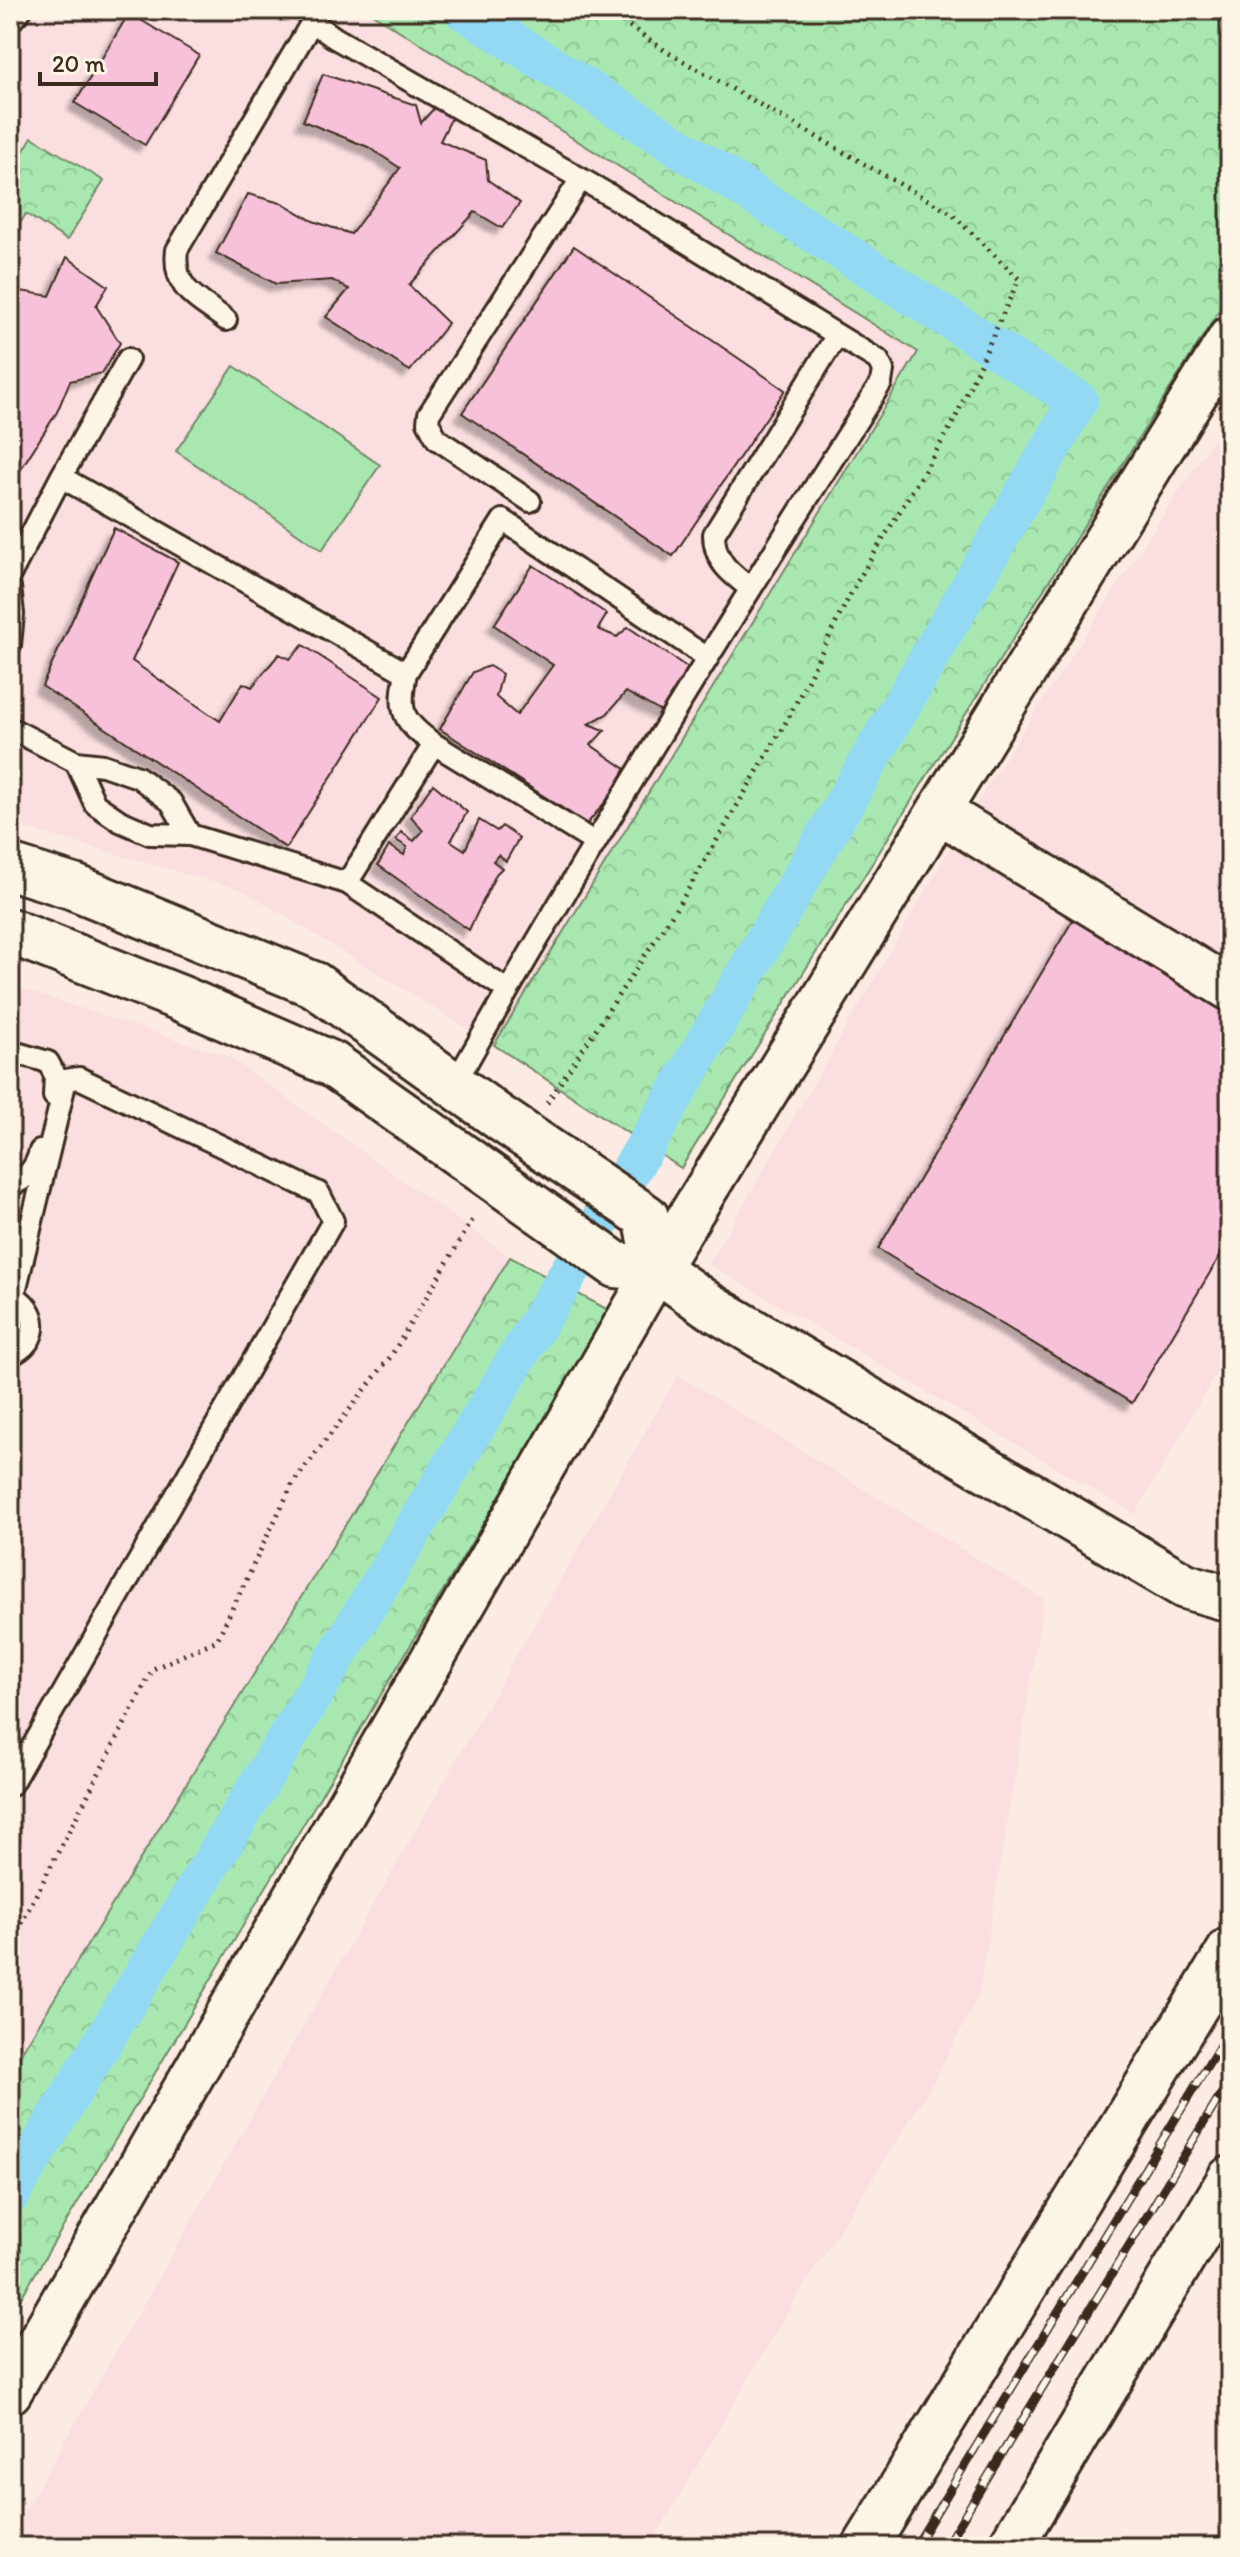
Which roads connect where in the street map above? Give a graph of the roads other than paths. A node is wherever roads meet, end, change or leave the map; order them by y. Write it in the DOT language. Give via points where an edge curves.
graph roads {
  1 [pos="21,10"];
  2 [pos="310,16"];
  3 [pos="10,22"];
  4 [pos="581,179"];
  5 [pos="226,320"];
  6 [pos="837,335"];
  7 [pos="1230,338"];
  8 [pos="128,359"];
  9 [pos="61,477"];
  10 [pos="530,501"];
  11 [pos="10,575"];
  12 [pos="10,587"];
  13 [pos="750,588"];
  14 [pos="10,645"];
  15 [pos="706,657"];
  16 [pos="406,673"];
  17 [pos="10,728"];
  18 [pos="434,744"];
  19 [pos="76,762"];
  20 [pos="940,812"];
  21 [pos="190,835"];
  22 [pos="594,842"];
  23 [pos="10,867"];
  24 [pos="347,883"];
  25 [pos="10,931"];
  26 [pos="1230,989"];
  27 [pos="507,990"];
  28 [pos="10,1051"];
  29 [pos="454,1085"];
  30 [pos="10,1185"];
  31 [pos="636,1267"];
  32 [pos="12,1295"];
  33 [pos="10,1355"];
  34 [pos="1230,1599"];
  35 [pos="10,1786"];
  36 [pos="1230,1950"];
  37 [pos="1230,2179"];
  38 [pos="10,2392"];
  39 [pos="865,2547"];
  40 [pos="1010,2547"];
  1 -- 3 [label="lane"];
  2 -- 4 [label="lane" via="335,38"];
  2 -- 5 [label="lane" via="177,250 180,283"];
  4 -- 6 [label="lane"];
  4 -- 10 [label="lane" via="429,414 437,439"];
  6 -- 13 [label="lane" via="714,534 724,567"];
  6 -- 13 [label="lane" via="878,360 881,383"];
  7 -- 20 [label="street"];
  8 -- 9 [label="lane"];
  9 -- 11 [label="lane"];
  9 -- 16 [label="lane"];
  12 -- 14 [label="lane"];
  13 -- 15 [label="lane"];
  15 -- 16 [label="lane" via="503,520"];
  15 -- 22 [label="lane"];
  16 -- 18 [label="lane" via="404,713 410,727"];
  17 -- 19 [label="lane"];
  18 -- 22 [label="lane"];
  18 -- 24 [label="lane"];
  19 -- 21 [label="lane" via="138,777 171,802"];
  19 -- 21 [label="lane" via="95,804 120,821 150,834"];
  20 -- 26 [label="street"];
  20 -- 31 [label="street"];
  21 -- 24 [label="lane"];
  22 -- 27 [label="lane"];
  23 -- 29 [label="street" via="74,887 315,985"];
  24 -- 27 [label="lane"];
  25 -- 31 [label="street" via="332,1064 545,1215"];
  27 -- 29 [label="lane"];
  28 -- 30 [label="lane" via="48,1062 56,1087 32,1171"];
  29 -- 31 [label="street" via="646,1217"];
  31 -- 34 [label="street" via="1185,1586"];
  31 -- 38 [label="street"];
  32 -- 33 [label="lane" via="27,1306 34,1325 28,1344"];
  32 -- 35 [label="lane" via="66,1080 79,1078 319,1193 333,1221"];
  36 -- 39 [label="street"];
  37 -- 40 [label="street"];
}
